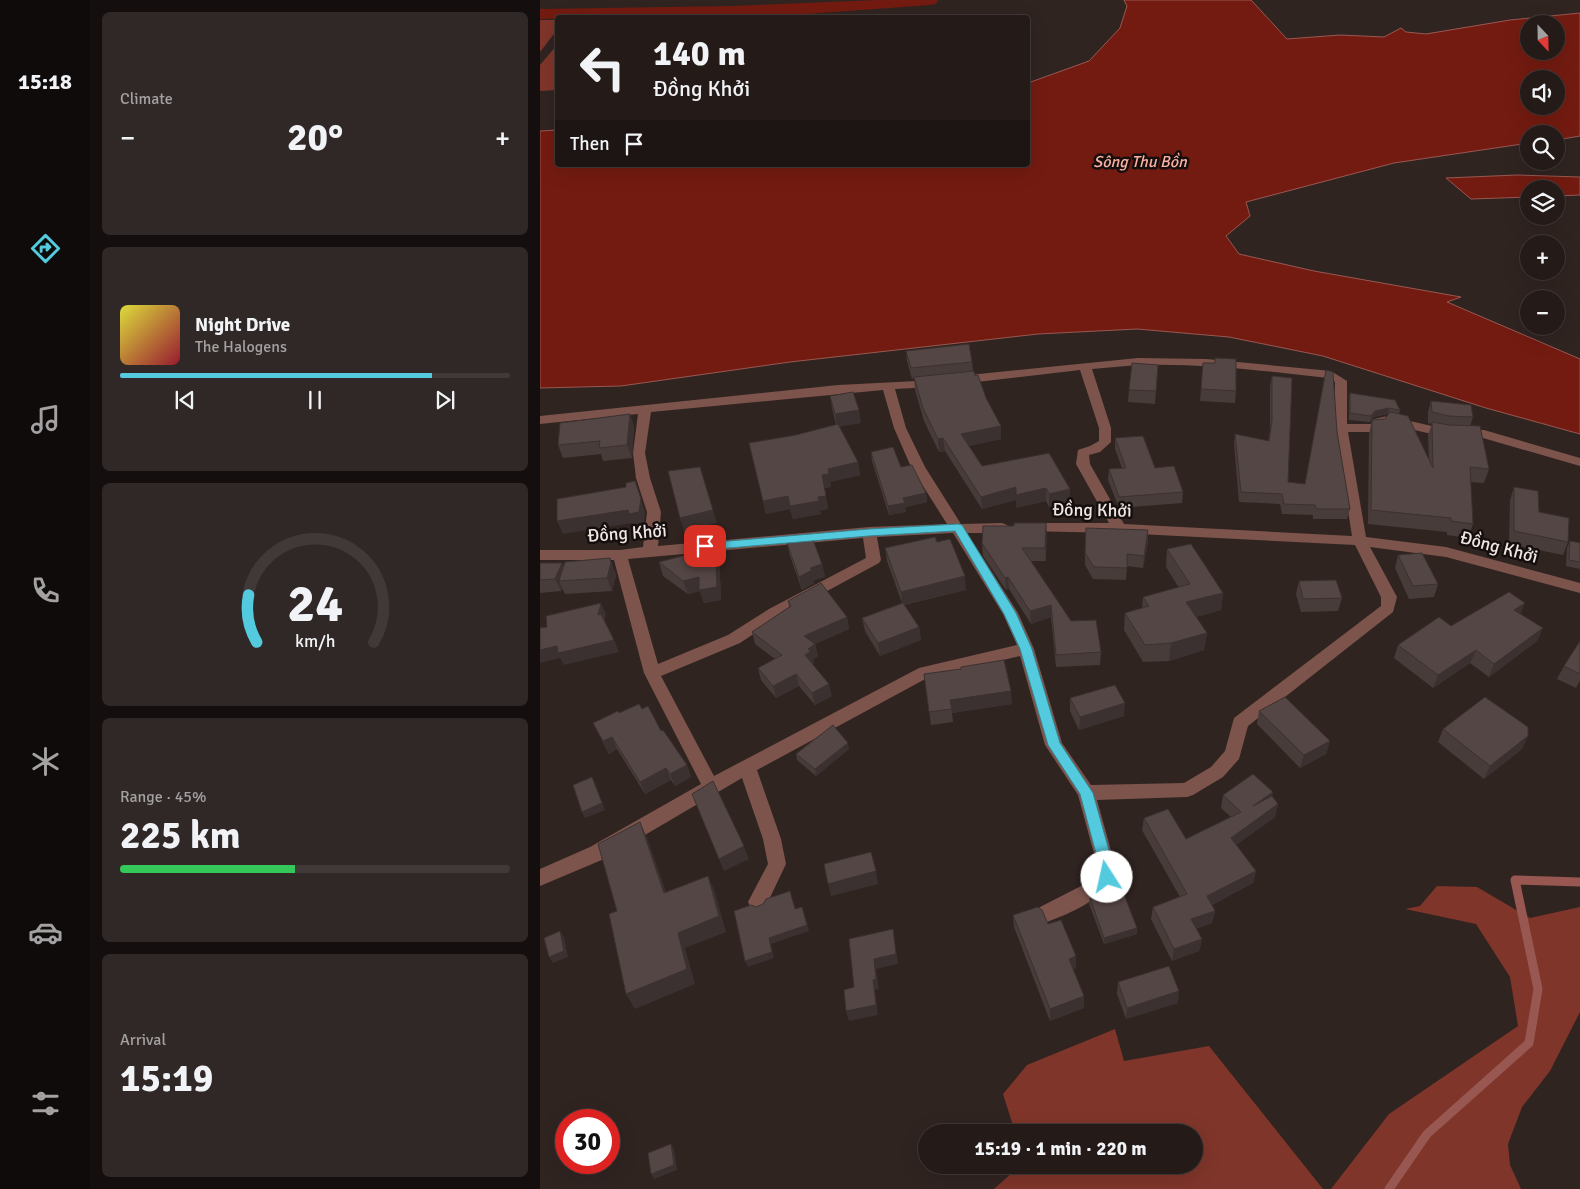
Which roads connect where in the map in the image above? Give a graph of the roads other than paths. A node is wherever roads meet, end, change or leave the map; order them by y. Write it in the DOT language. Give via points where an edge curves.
graph roads {
  1 [pos="1084,367"];
  2 [pos="888,387"];
  3 [pos="645,408"];
  4 [pos="540,420"];
  5 [pos="1341,428"];
  6 [pos="1580,462"];
  7 [pos="958,528"];
  8 [pos="1119,528"];
  9 [pos="869,532"];
  10 [pos="1360,541"];
  11 [pos="650,551"];
  12 [pos="540,555"];
  13 [pos="620,555"];
  14 [pos="1580,588"];
  15 [pos="1026,649"];
  16 [pos="652,673"];
  17 [pos="747,767"];
  18 [pos="711,787"];
  19 [pos="1086,793"];
  20 [pos="540,878"];
  21 [pos="758,902"];
  22 [pos="1047,913"];
  1 -- 2 [label="street"];
  1 -- 5 [label="street" via="1166,361 1331,375 1342,381"];
  1 -- 8 [label="street" via="1105,428 1105,442 1082,453 1083,464"];
  2 -- 3 [label="street"];
  2 -- 7 [label="street" via="900,428 918,467"];
  3 -- 4 [label="street"];
  3 -- 11 [label="street" via="639,454 654,512"];
  5 -- 6 [label="street" via="1377,428 1378,422 1388,420 1445,433 1484,434"];
  5 -- 10 [label="street"];
  7 -- 8 [label="street, Đồng Khởi"];
  7 -- 9 [label="street, Đồng Khởi"];
  7 -- 15 [label="street" via="1010,613"];
  8 -- 10 [label="street, Đồng Khởi"];
  9 -- 11 [label="street, Đồng Khởi"];
  9 -- 16 [label="street" via="874,560 774,613 734,640"];
  10 -- 14 [label="street, Đồng Khởi" via="1446,552"];
  10 -- 19 [label="street" via="1389,597 1388,608 1240,723 1233,754 1217,772 1187,790"];
  11 -- 13 [label="street, Đồng Khởi"];
  12 -- 13 [label="street, Đồng Khởi"];
  13 -- 16 [label="street"];
  15 -- 17 [label="street" via="925,672"];
  15 -- 19 [label="street" via="1054,745"];
  16 -- 18 [label="street"];
  17 -- 18 [label="street"];
  17 -- 21 [label="street" via="772,839 777,864"];
  18 -- 20 [label="street" via="596,853"];
  19 -- 22 [label="street" via="1107,877 1099,886"];
}
